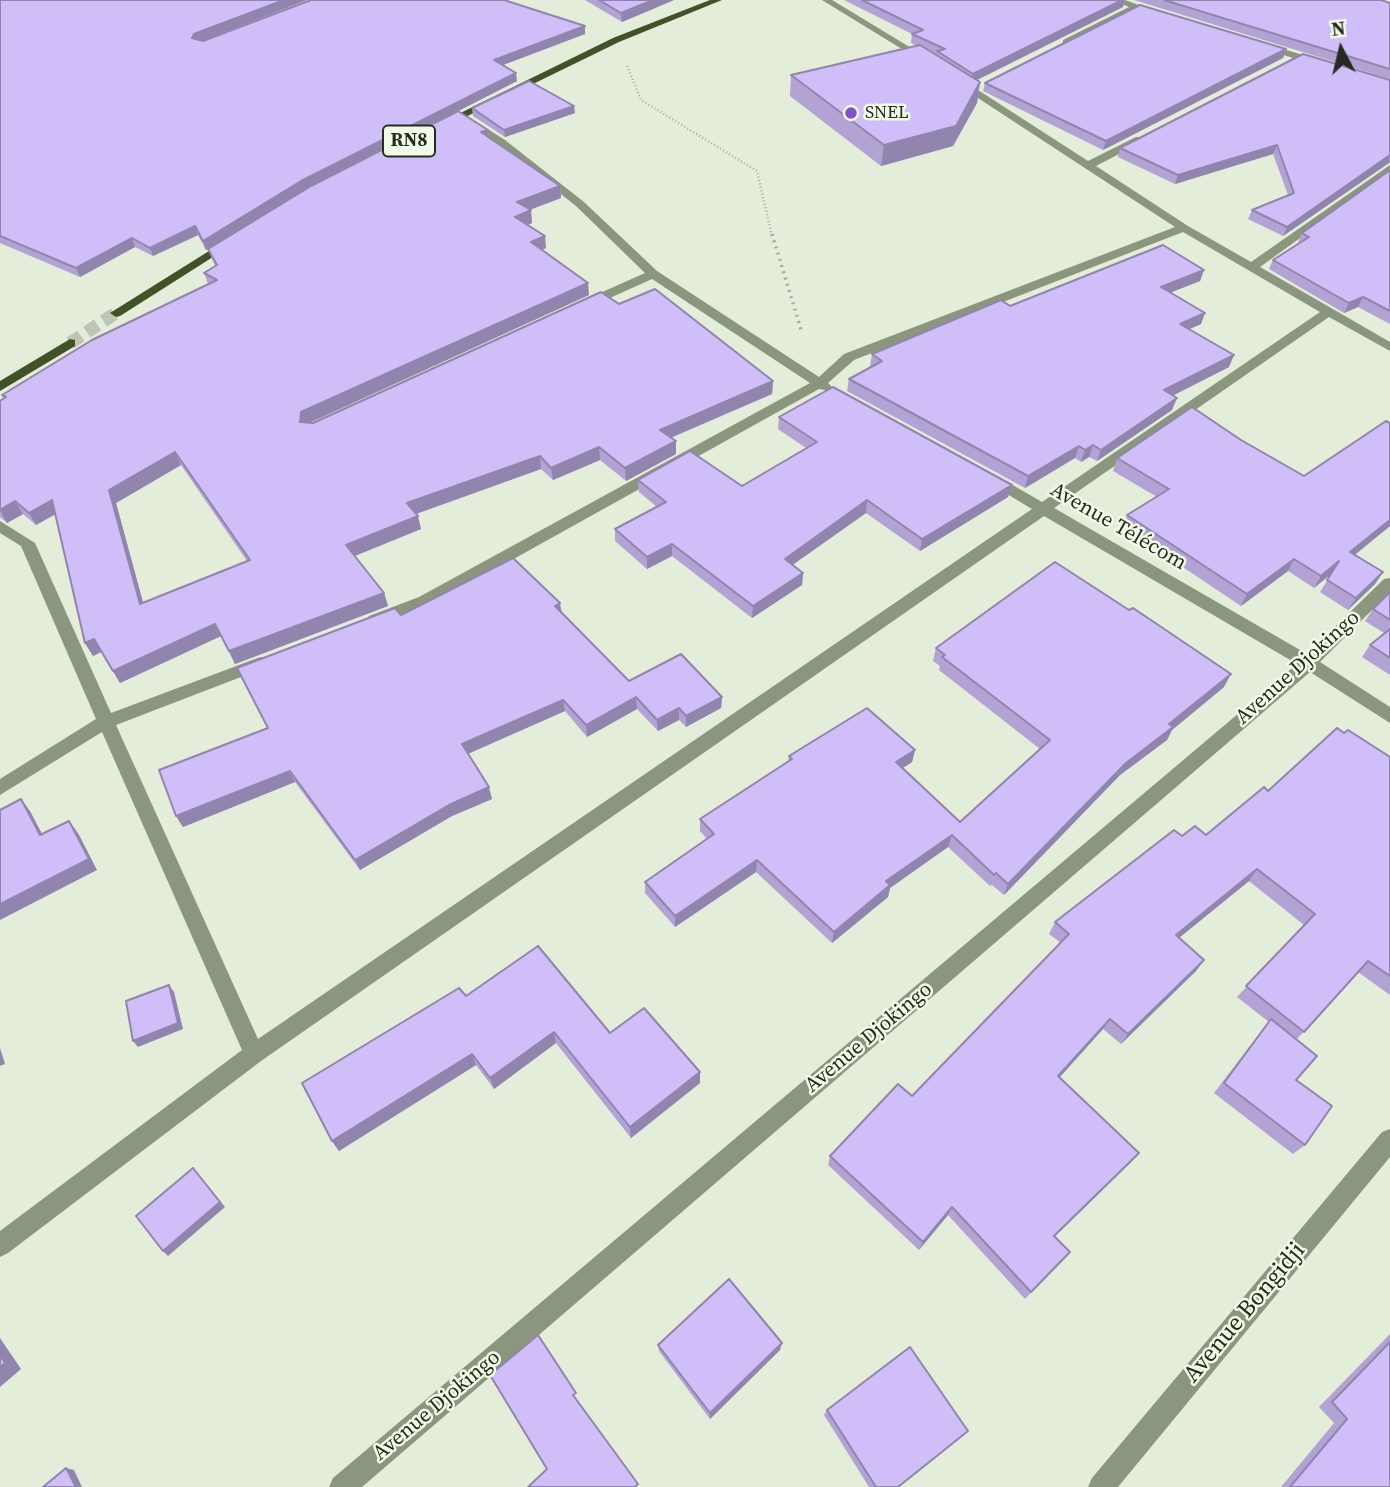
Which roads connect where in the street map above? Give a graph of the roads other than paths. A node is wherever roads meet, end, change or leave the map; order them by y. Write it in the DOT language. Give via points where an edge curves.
graph roads {
  1 [pos="718,0"];
  2 [pos="826,0"];
  3 [pos="1116,0"];
  4 [pos="1136,6"];
  5 [pos="1174,18"];
  6 [pos="1249,41"];
  7 [pos="1054,48"];
  8 [pos="1299,56"];
  9 [pos="1286,63"];
  10 [pos="1325,65"];
  11 [pos="938,68"];
  12 [pos="949,75"];
  13 [pos="984,84"];
  14 [pos="972,90"];
  15 [pos="460,115"];
  16 [pos="436,127"];
  17 [pos="1151,133"];
  18 [pos="1089,165"];
  19 [pos="1390,168"];
  20 [pos="1184,228"];
  21 [pos="241,236"];
  22 [pos="1250,268"];
  23 [pos="653,274"];
  24 [pos="577,309"];
  25 [pos="1329,311"];
  26 [pos="116,313"];
  27 [pos="70,343"];
  28 [pos="1390,347"];
  29 [pos="819,384"];
  30 [pos="0,387"];
  31 [pos="843,397"];
  32 [pos="974,469"];
  33 [pos="1045,508"];
  34 [pos="0,526"];
  35 [pos="1390,583"];
  36 [pos="361,625"];
  37 [pos="271,659"];
  38 [pos="1309,663"];
  39 [pos="1390,716"];
  40 [pos="105,722"];
  41 [pos="0,788"];
  42 [pos="254,1054"];
  43 [pos="1390,1140"];
  44 [pos="0,1245"];
  45 [pos="342,1487"];
  46 [pos="1101,1487"];
  1 -- 15 [label="main road, RN8" via="616,40"];
  2 -- 11 [label="street"];
  3 -- 4 [label="street"];
  4 -- 5 [label="street"];
  4 -- 7 [label="street"];
  6 -- 8 [label="street"];
  8 -- 9 [label="street"];
  8 -- 10 [label="street"];
  12 -- 14 [label="street"];
  13 -- 14 [label="street"];
  14 -- 18 [label="street"];
  15 -- 16 [label="main road, RN8"];
  15 -- 23 [label="street" via="580,204"];
  17 -- 18 [label="street"];
  18 -- 20 [label="street"];
  19 -- 22 [label="street"];
  20 -- 22 [label="street"];
  20 -- 29 [label="street" via="849,357"];
  21 -- 26 [label="main road"];
  22 -- 25 [label="street"];
  23 -- 24 [label="street"];
  23 -- 29 [label="street"];
  25 -- 28 [label="street"];
  25 -- 33 [label="street"];
  27 -- 30 [label="main road"];
  29 -- 31 [label="street"];
  29 -- 36 [label="street" via="425,601"];
  32 -- 33 [label="street, Avenue Télécom"];
  33 -- 38 [label="street, Avenue Télécom"];
  33 -- 42 [label="street"];
  34 -- 40 [label="street" via="27,543"];
  35 -- 38 [label="street, Avenue Djokingo"];
  37 -- 40 [label="street"];
  38 -- 39 [label="street, Avenue Télécom"];
  38 -- 45 [label="street, Avenue Djokingo"];
  40 -- 41 [label="street"];
  40 -- 42 [label="street"];
  42 -- 44 [label="street"];
  43 -- 46 [label="street, Avenue Bongidji"];
}
